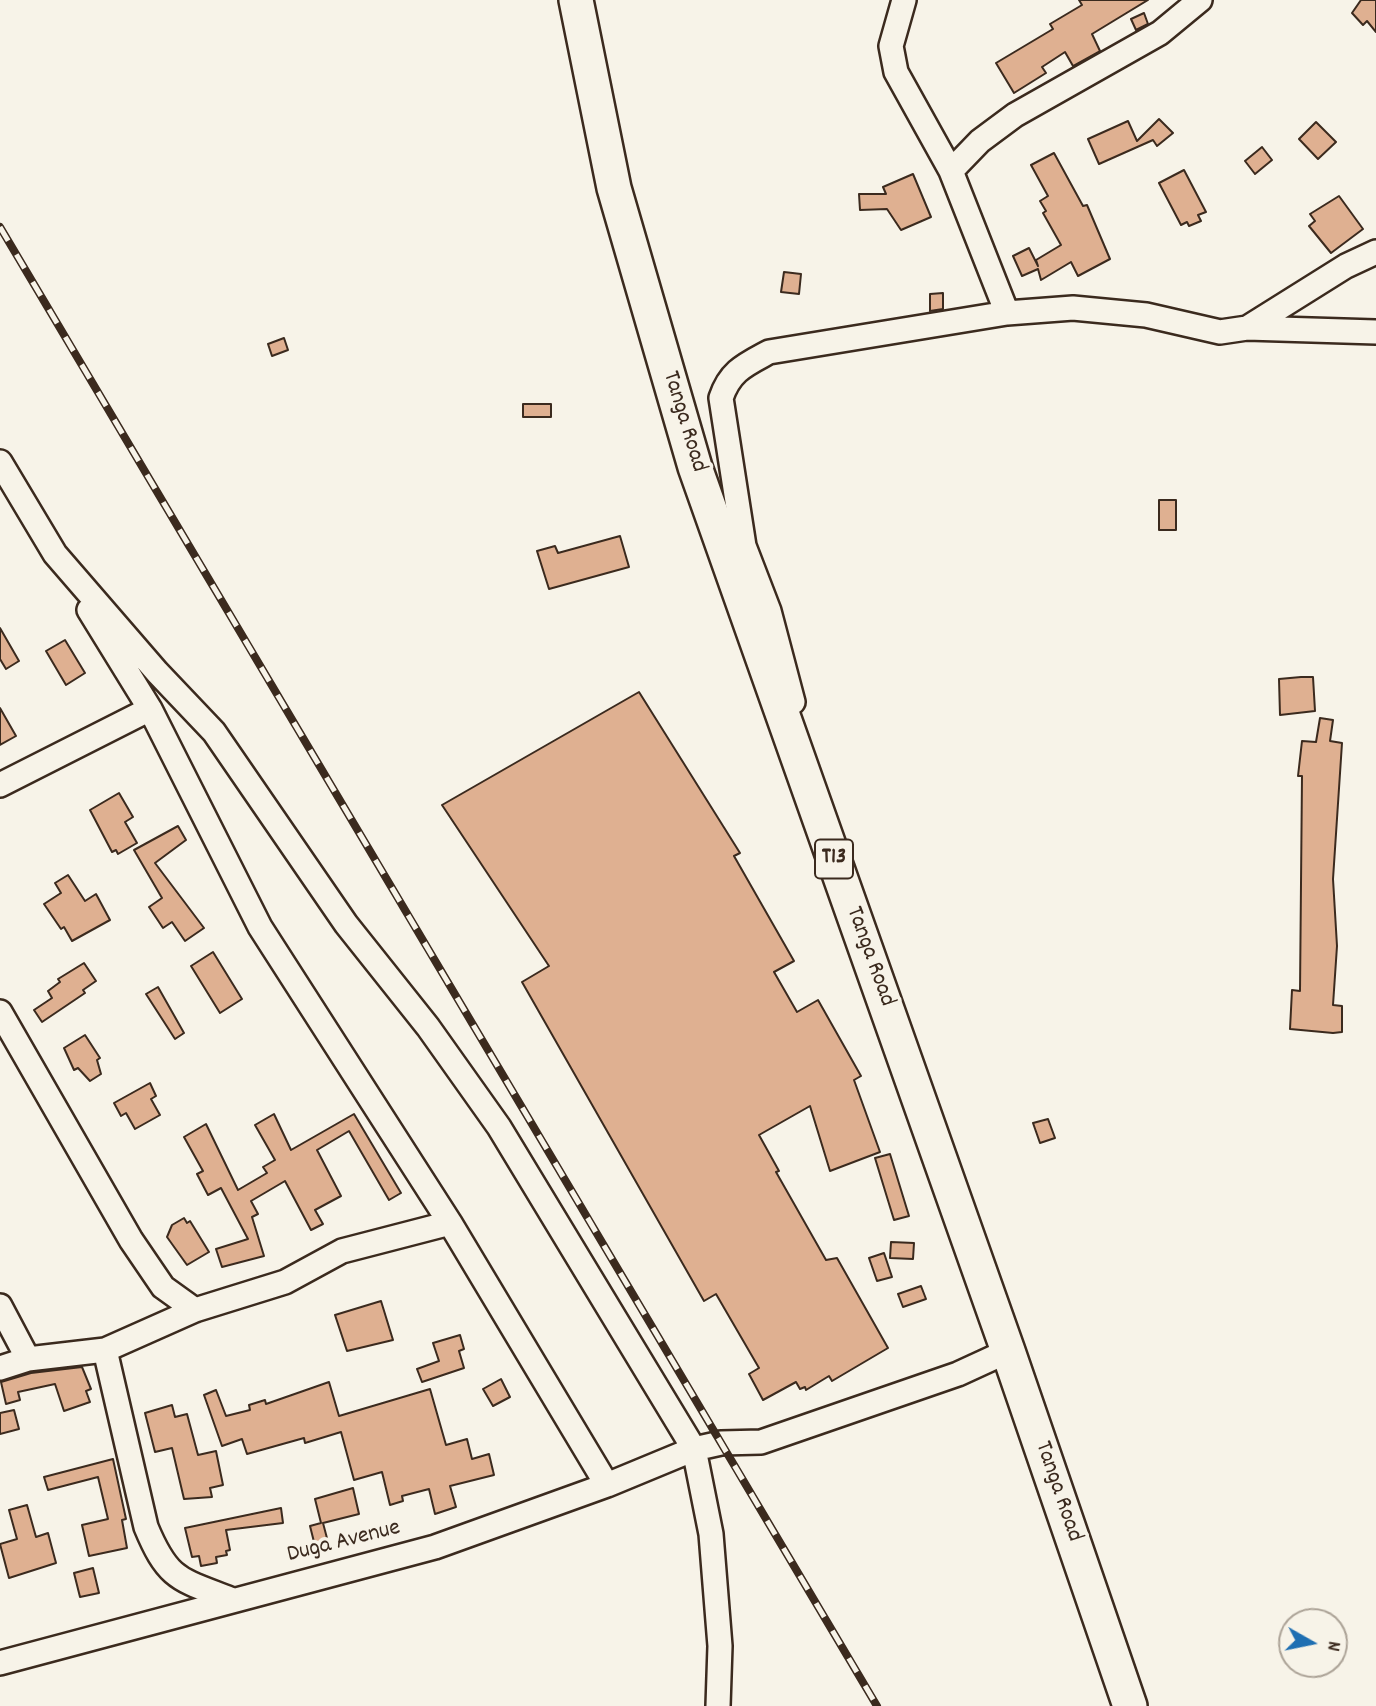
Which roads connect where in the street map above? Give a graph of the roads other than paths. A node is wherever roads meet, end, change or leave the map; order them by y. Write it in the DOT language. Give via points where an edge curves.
graph roads {
  1 [pos="576,0"];
  2 [pos="904,0"];
  3 [pos="1200,0"];
  4 [pos="951,171"];
  5 [pos="1376,252"];
  6 [pos="1007,313"];
  7 [pos="1247,328"];
  8 [pos="1376,331"];
  9 [pos="0,462"];
  10 [pos="55,554"];
  11 [pos="150,709"];
  12 [pos="0,785"];
  13 [pos="811,794"];
  14 [pos="0,1012"];
  15 [pos="450,1223"];
  16 [pos="0,1306"];
  17 [pos="195,1310"];
  18 [pos="105,1350"];
  19 [pos="1009,1351"];
  20 [pos="28,1359"];
  21 [pos="0,1368"];
  22 [pos="694,1449"];
  23 [pos="607,1485"];
  24 [pos="230,1599"];
  25 [pos="0,1663"];
  26 [pos="718,1706"];
  27 [pos="1130,1706"];
  1 -- 13 [label="highway, Tanga Road / T13" via="614,188 695,467"];
  2 -- 4 [label="street" via="891,46 896,72"];
  3 -- 4 [label="street" via="1160,33 1014,115"];
  4 -- 6 [label="street"];
  5 -- 7 [label="street"];
  6 -- 7 [label="street" via="1073,308 1146,315 1220,332"];
  6 -- 13 [label="street" via="769,352 727,380 721,398 744,546 769,611 799,722"];
  7 -- 8 [label="street"];
  9 -- 10 [label="street"];
  10 -- 11 [label="street"];
  10 -- 22 [label="street" via="214,732 346,924 428,1027 499,1127"];
  11 -- 12 [label="street"];
  11 -- 15 [label="street" via="260,926"];
  13 -- 19 [label="highway, Tanga Road / T13"];
  14 -- 17 [label="street" via="131,1240 163,1287"];
  15 -- 17 [label="street" via="342,1251 285,1282"];
  15 -- 23 [label="street"];
  16 -- 20 [label="street"];
  17 -- 18 [label="street"];
  18 -- 20 [label="street"];
  18 -- 24 [label="street" via="146,1527 157,1553 177,1578"];
  19 -- 22 [label="street, Duga Avenue" via="958,1374 761,1442"];
  19 -- 27 [label="highway, Tanga Road / T13"];
  20 -- 21 [label="street"];
  22 -- 23 [label="street, Duga Avenue"];
  22 -- 26 [label="street" via="711,1534 720,1646"];
  23 -- 24 [label="street, Duga Avenue" via="435,1546"];
  24 -- 25 [label="street, Duga Avenue"];
}
